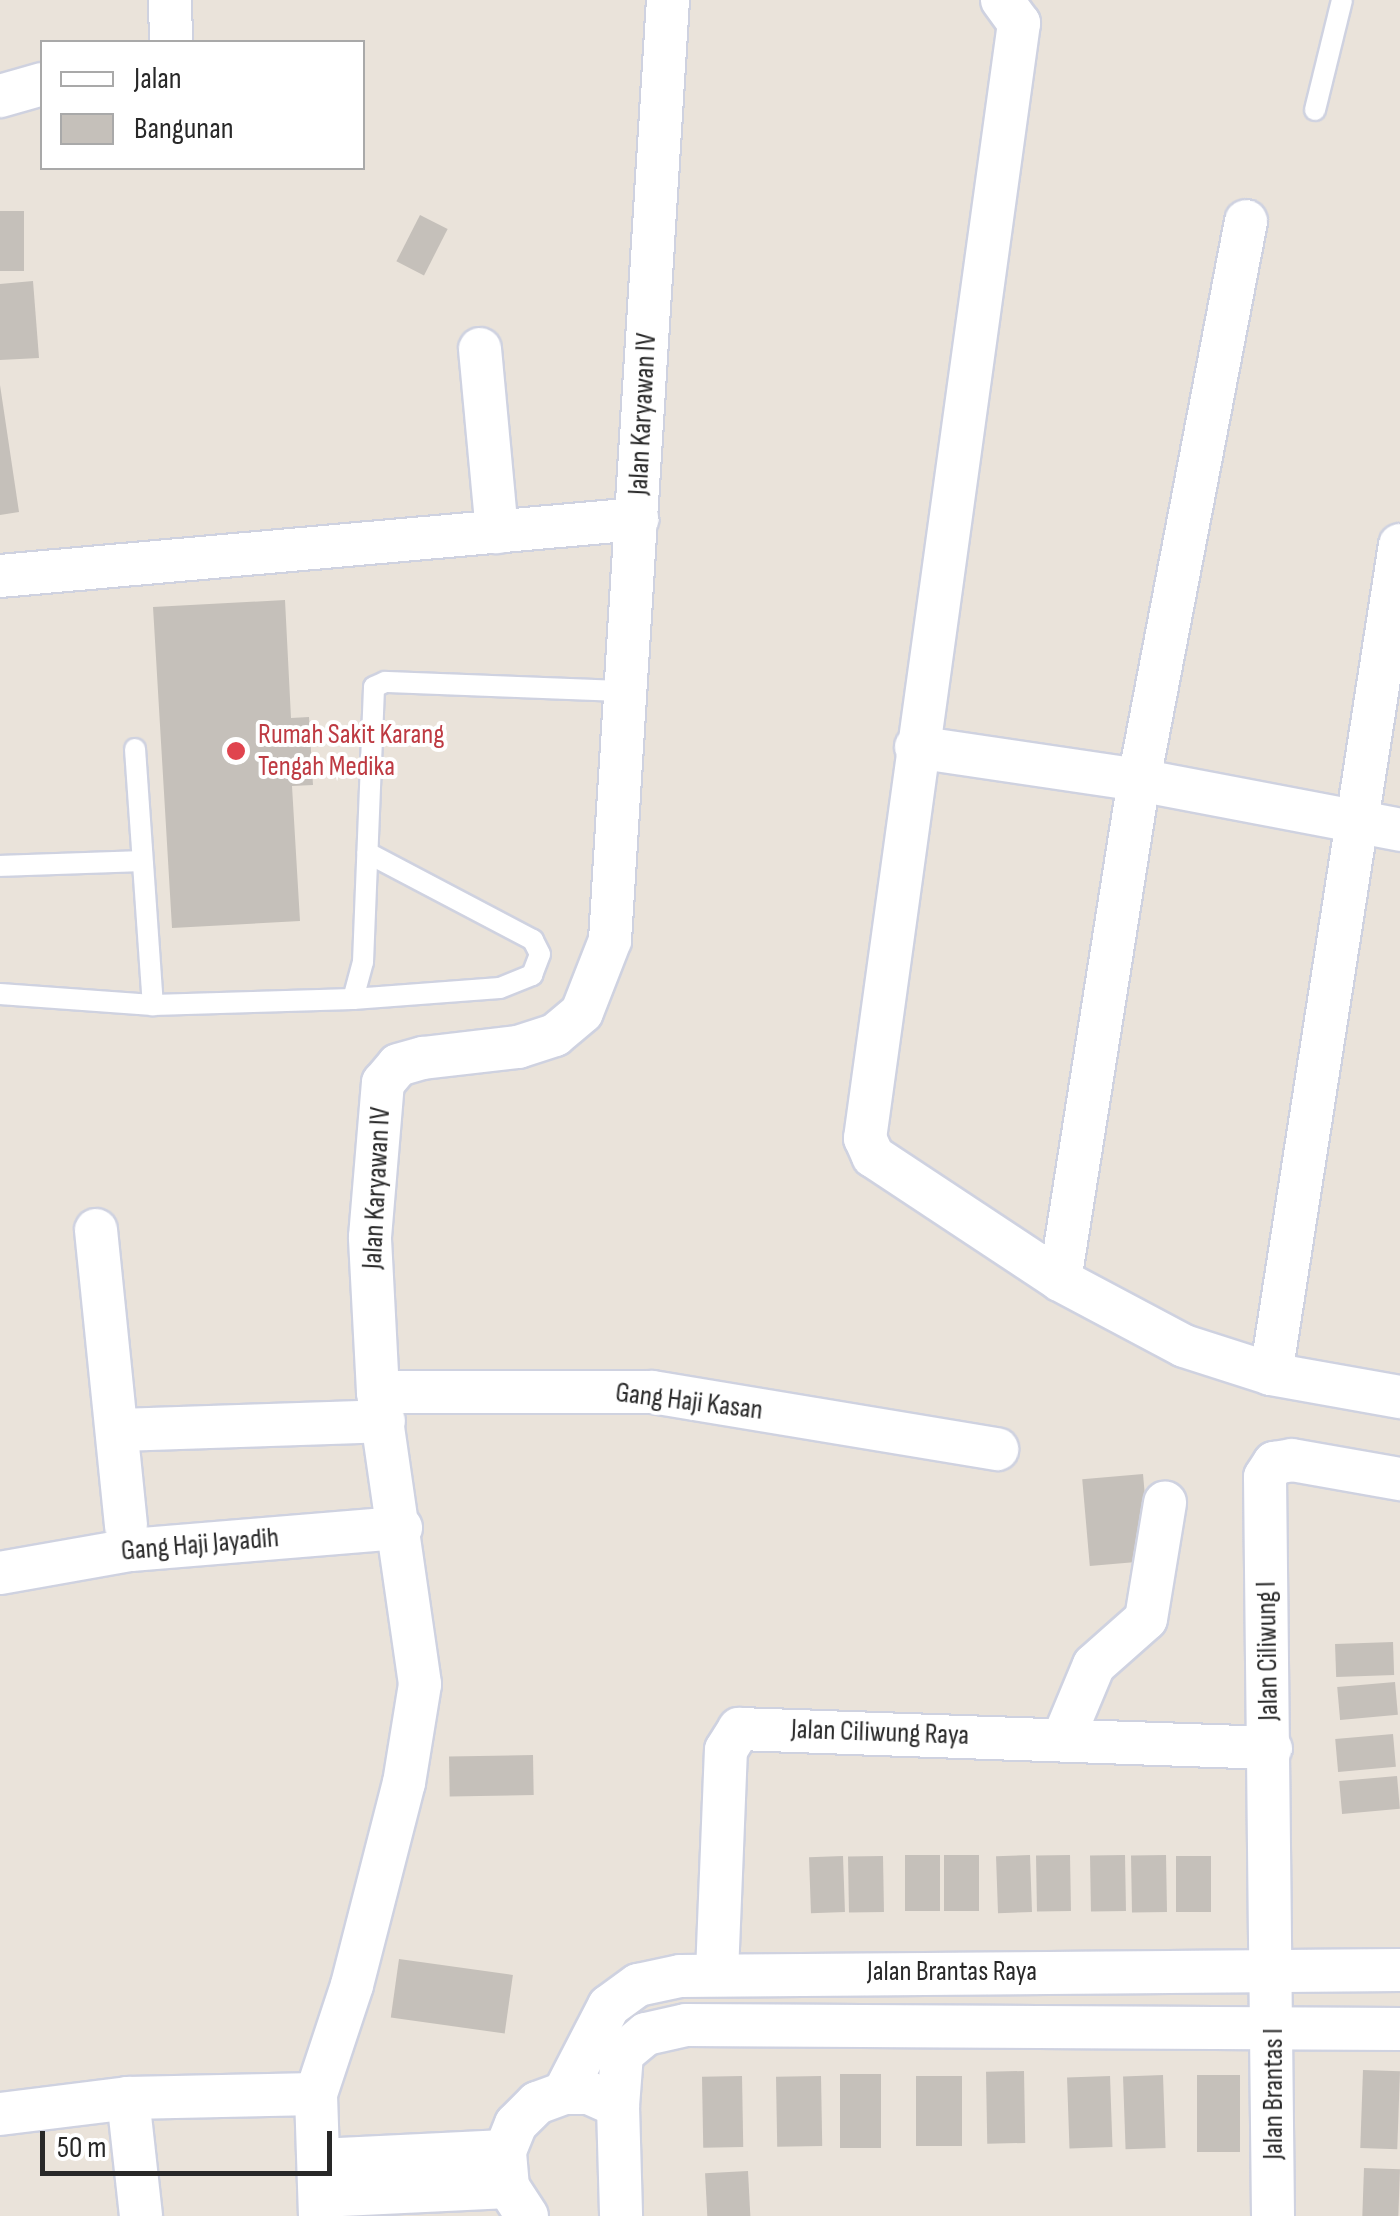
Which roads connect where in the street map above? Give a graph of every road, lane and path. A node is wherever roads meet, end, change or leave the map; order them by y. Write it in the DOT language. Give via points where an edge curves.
graph roads {
  1 [pos="170,0"];
  2 [pos="668,0"];
  3 [pos="1002,0"];
  4 [pos="1342,0"];
  5 [pos="171,40"];
  6 [pos="40,85"];
  7 [pos="0,96"];
  8 [pos="1315,110"];
  9 [pos="1246,221"];
  10 [pos="480,348"];
  11 [pos="636,519"];
  12 [pos="497,532"];
  13 [pos="1400,546"];
  14 [pos="0,576"];
  15 [pos="624,692"];
  16 [pos="916,746"];
  17 [pos="135,750"];
  18 [pos="1139,780"];
  19 [pos="1380,826"];
  20 [pos="368,853"];
  21 [pos="141,861"];
  22 [pos="0,866"];
  23 [pos="0,994"];
  24 [pos="353,999"];
  25 [pos="152,1005"];
  26 [pos="96,1230"];
  27 [pos="1060,1280"];
  28 [pos="1271,1374"];
  29 [pos="1400,1397"];
  30 [pos="381,1406"];
  31 [pos="118,1430"];
  32 [pos="997,1449"];
  33 [pos="1400,1480"];
  34 [pos="1165,1503"];
  35 [pos="126,1525"];
  36 [pos="401,1528"];
  37 [pos="1,1567"];
  38 [pos="1063,1739"];
  39 [pos="1270,1748"];
  40 [pos="1400,1970"];
  41 [pos="1276,1971"];
  42 [pos="717,1973"];
  43 [pos="1275,2029"];
  44 [pos="1400,2029"];
  45 [pos="564,2093"];
  46 [pos="316,2094"];
  47 [pos="128,2098"];
  48 [pos="618,2106"];
  49 [pos="0,2114"];
  50 [pos="513,2185"];
  51 [pos="320,2191"];
  52 [pos="141,2216"];
  53 [pos="621,2216"];
  54 [pos="1274,2216"];
  1 -- 5 [label="street"];
  2 -- 11 [label="street, Jalan Karyawan IV"];
  3 -- 16 [label="street" via="1018,23"];
  4 -- 8 [label="lane"];
  6 -- 7 [label="street"];
  9 -- 18 [label="street"];
  10 -- 12 [label="street"];
  11 -- 12 [label="street"];
  11 -- 15 [label="street, Jalan Karyawan IV"];
  12 -- 14 [label="street"];
  13 -- 19 [label="street"];
  15 -- 20 [label="lane" via="385,682 374,687"];
  15 -- 30 [label="street, Jalan Karyawan IV" via="610,940 582,1012 555,1035 518,1047 423,1058 398,1065 382,1083 370,1237"];
  16 -- 18 [label="street"];
  16 -- 27 [label="street" via="865,1138 873,1156"];
  17 -- 21 [label="lane"];
  18 -- 19 [label="street"];
  18 -- 27 [label="street"];
  19 -- 28 [label="street"];
  20 -- 24 [label="lane" via="363,962"];
  20 -- 24 [label="lane" via="533,940 540,954 532,975 500,988"];
  21 -- 22 [label="lane"];
  21 -- 25 [label="lane"];
  23 -- 25 [label="lane"];
  24 -- 25 [label="lane"];
  26 -- 31 [label="street"];
  27 -- 28 [label="street" via="1184,1346"];
  28 -- 29 [label="street"];
  30 -- 31 [label="street, Gang Haji Kasan"];
  30 -- 32 [label="street, Gang Haji Kasan" via="652,1392"];
  30 -- 36 [label="street, Jalan Karyawan IV"];
  31 -- 35 [label="street"];
  33 -- 39 [label="street, Jalan Ciliwung I" via="1292,1460 1267,1469"];
  34 -- 38 [label="street" via="1146,1619 1094,1664"];
  36 -- 37 [label="street, Gang Haji Jayadih"];
  36 -- 46 [label="street, Jalan Karyawan IV" via="420,1684 352,1985"];
  38 -- 39 [label="street, Jalan Ciliwung Raya"];
  38 -- 42 [label="street, Jalan Ciliwung Raya" via="733,1732 726,1750"];
  39 -- 41 [label="street, Jalan Ciliwung I"];
  40 -- 41 [label="street, Jalan Brantas Raya"];
  41 -- 42 [label="street, Jalan Brantas Raya"];
  41 -- 43 [label="street, Jalan Brantas I"];
  42 -- 45 [label="street, Jalan Brantas Raya" via="638,1985 609,2006"];
  43 -- 44 [label="street, Jalan Brantas Raya"];
  43 -- 48 [label="street, Jalan Brantas Raya" via="686,2025 646,2034 622,2054"];
  43 -- 54 [label="street, Jalan Brantas I"];
  45 -- 48 [label="street" via="589,2093"];
  45 -- 50 [label="street" via="537,2104 516,2124"];
  46 -- 47 [label="street"];
  46 -- 51 [label="street, Jalan Karyawan IV"];
  47 -- 49 [label="street"];
  47 -- 52 [label="street"];
  48 -- 53 [label="street, Jalan Brantas Raya"];
  50 -- 51 [label="street"];
}
